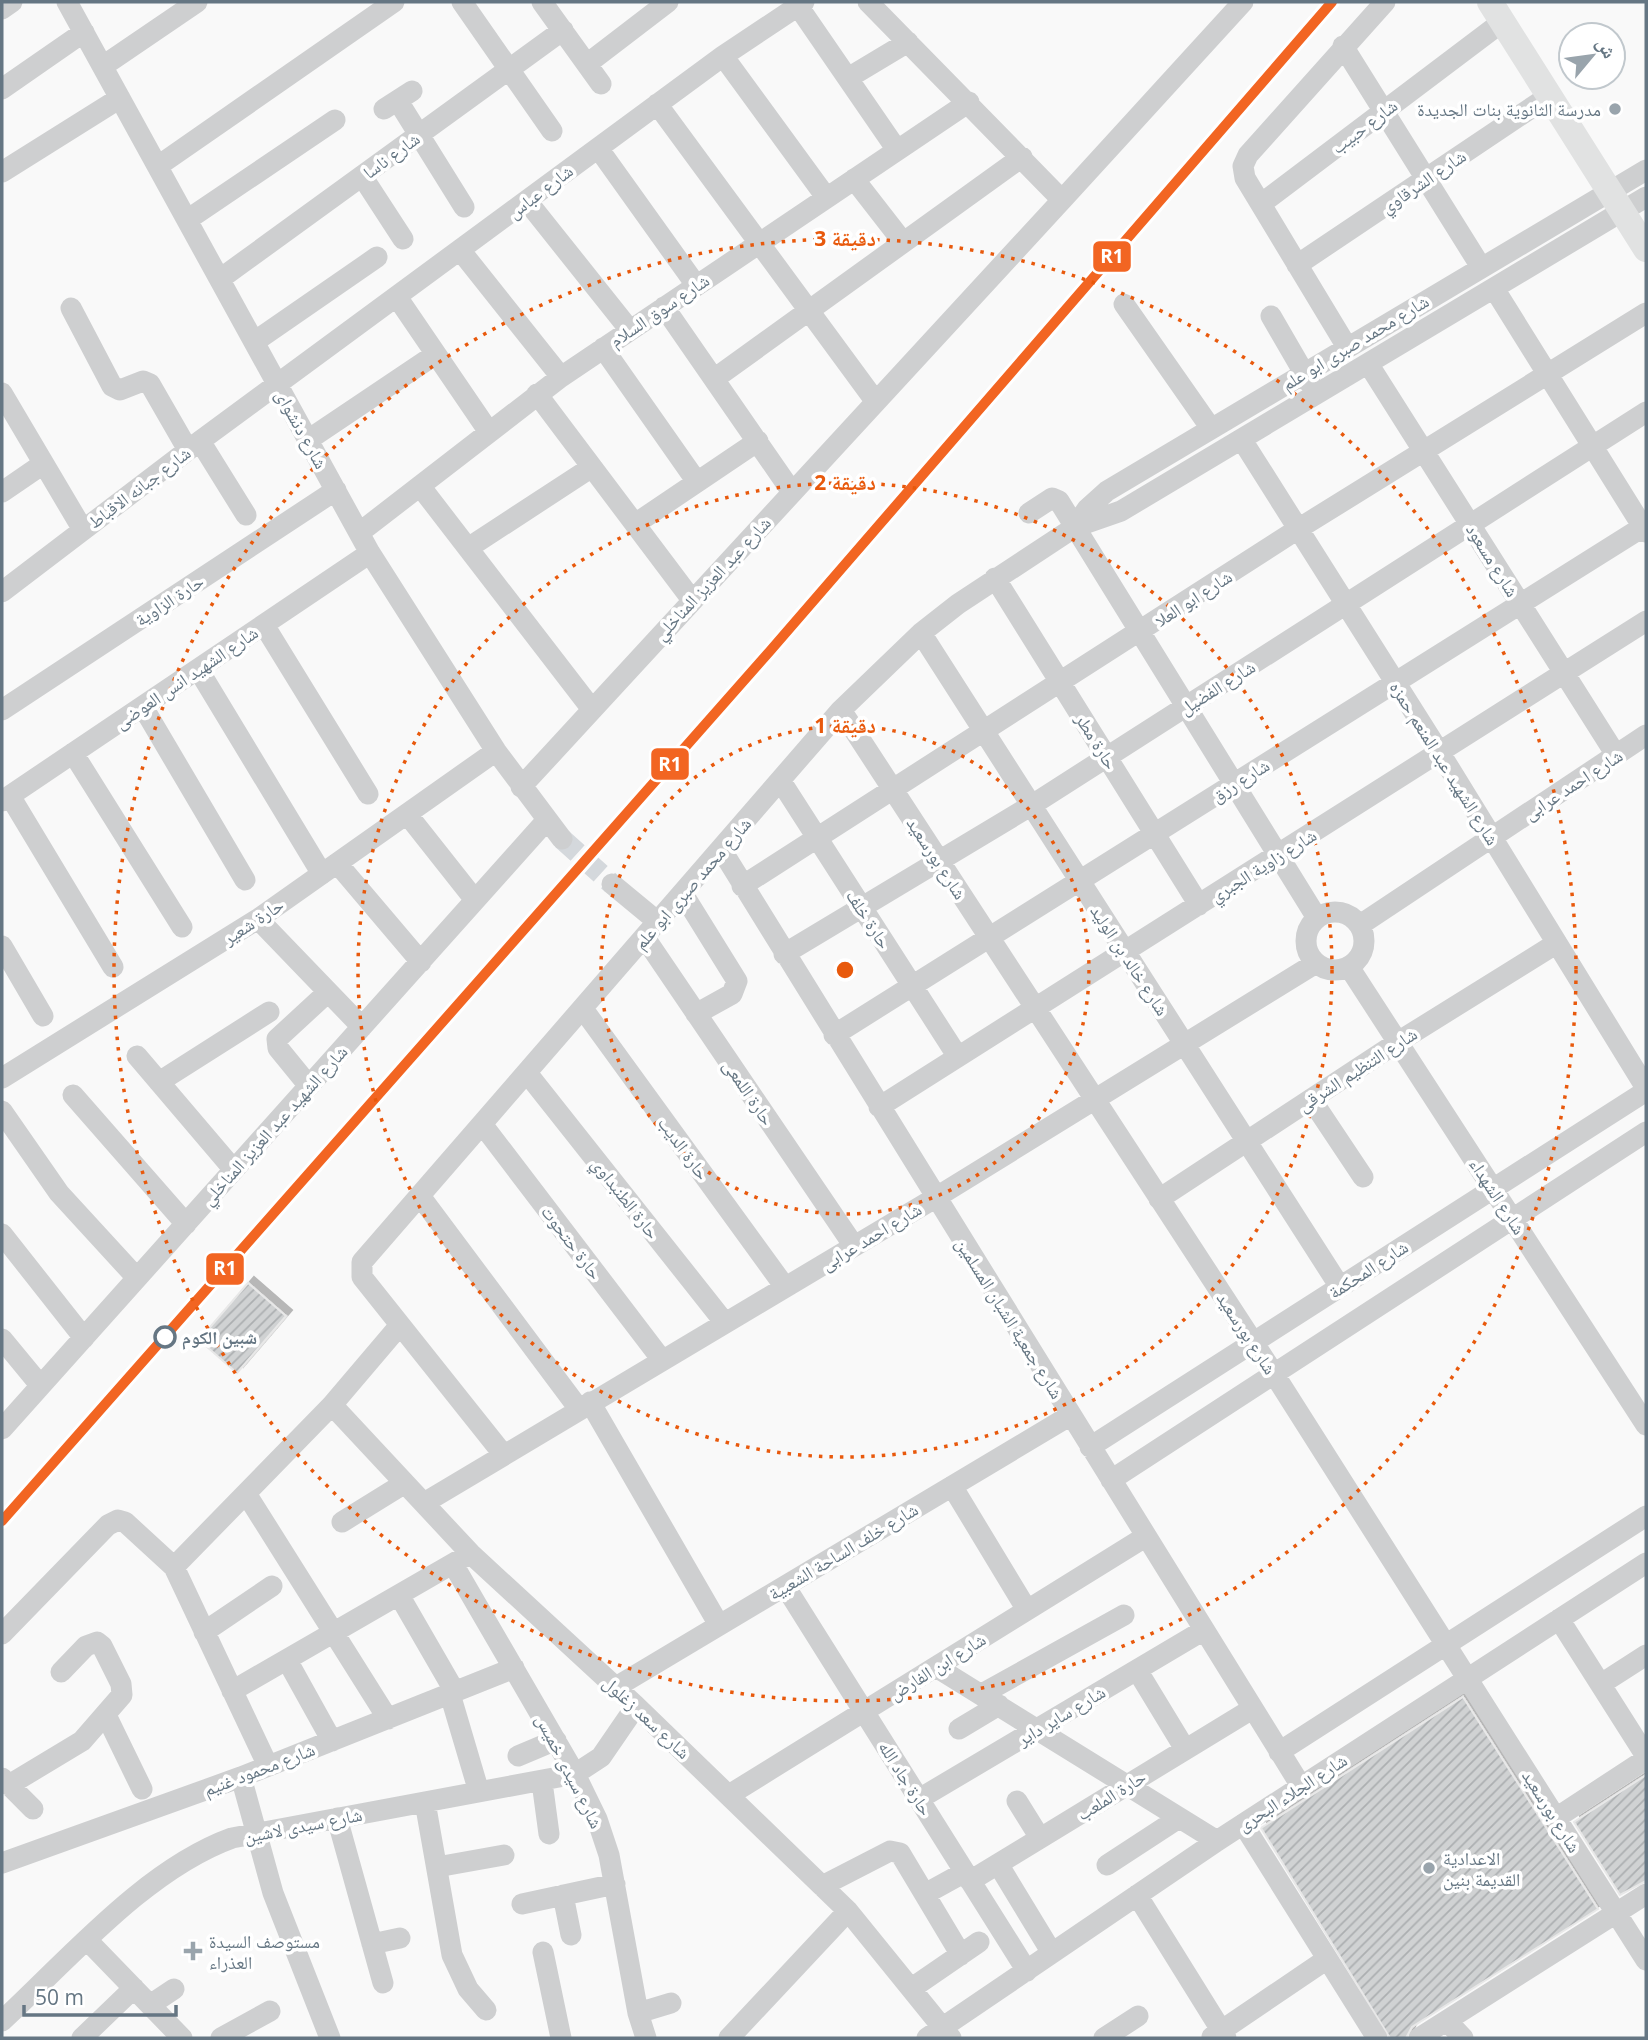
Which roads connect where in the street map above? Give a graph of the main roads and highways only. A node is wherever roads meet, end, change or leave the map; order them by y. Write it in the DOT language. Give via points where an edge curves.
graph roads {
  1 [pos="1496,12"];
  2 [pos="1646,249"];
  1 -- 2 [label="main road"];
}
